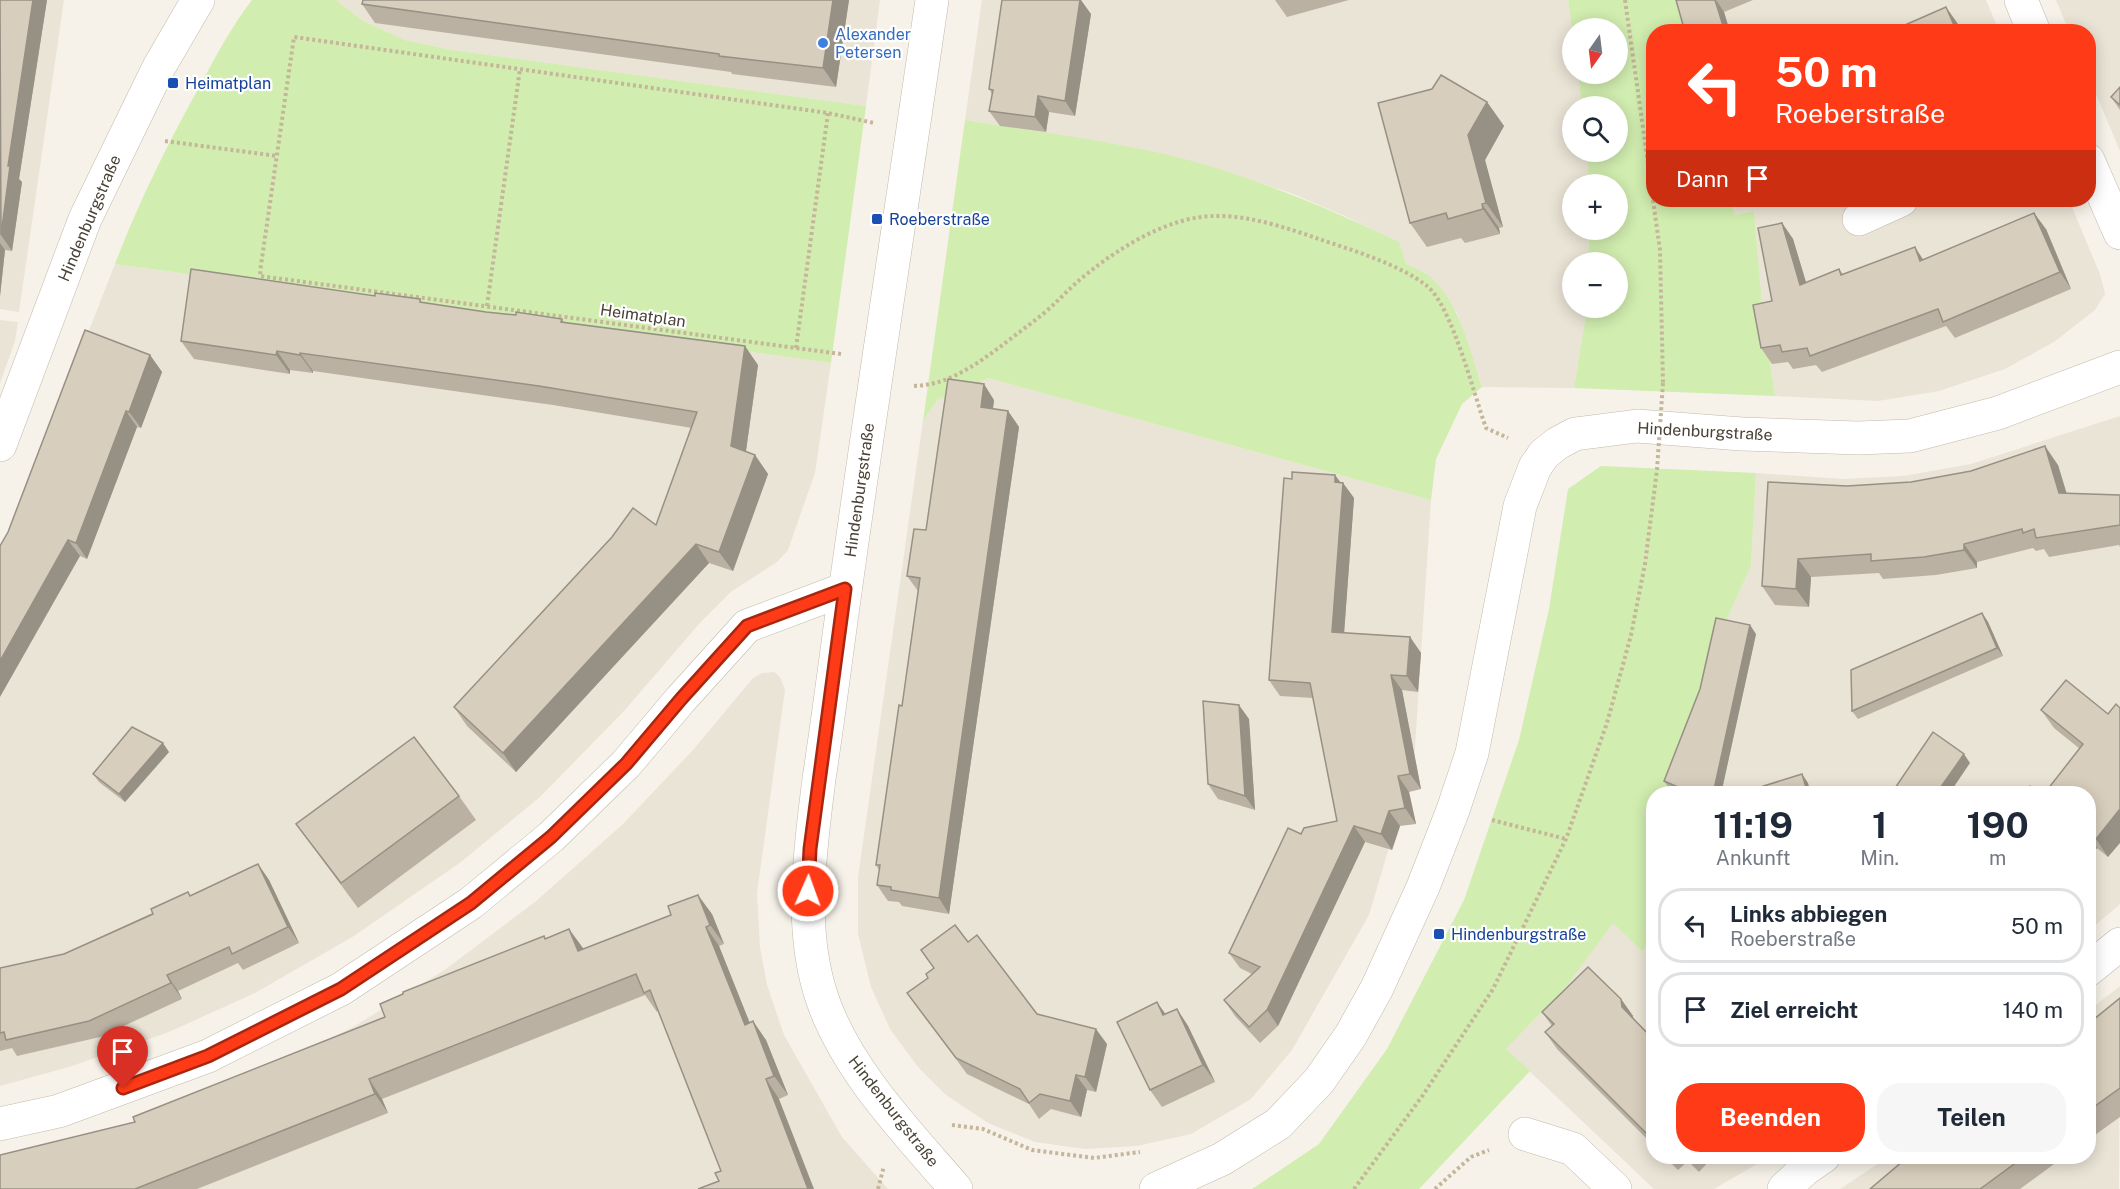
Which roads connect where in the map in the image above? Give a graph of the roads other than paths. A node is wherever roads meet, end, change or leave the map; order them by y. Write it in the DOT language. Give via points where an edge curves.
graph roads {
  1 [pos="198,0"];
  2 [pos="932,0"];
  3 [pos="2021,0"];
  4 [pos="2031,24"];
  5 [pos="2096,178"];
  6 [pos="1886,207"];
  7 [pos="1859,219"];
  8 [pos="2120,233"];
  9 [pos="2120,367"];
  10 [pos="0,445"];
  11 [pos="845,589"];
  12 [pos="2120,944"];
  13 [pos="2096,963"];
  14 [pos="0,1124"];
  15 [pos="1525,1134"];
  16 [pos="1813,1164"];
  17 [pos="956,1189"];
  18 [pos="1156,1189"];
  19 [pos="1615,1189"];
  20 [pos="1784,1189"];
  1 -- 10 [label="street, Hindenburgstraße" via="159,67 85,219"];
  2 -- 11 [label="street, Hindenburgstraße"];
  3 -- 4 [label="street"];
  5 -- 8 [label="street"];
  6 -- 7 [label="street"];
  9 -- 18 [label="street, Hindenburgstraße" via="1998,413 1910,436 1742,434 1637,426 1575,434 1545,454 1535,466 1520,506 1472,753 1409,920 1377,988 1319,1081 1278,1124 1222,1159"];
  11 -- 14 [label="street" via="747,626 626,764 551,837 471,903 341,989 208,1056 59,1111"];
  11 -- 17 [label="street, Hindenburgstraße" via="810,849 807,912 813,960 823,1001 849,1055 896,1119"];
  12 -- 13 [label="street"];
  15 -- 19 [label="street" via="1573,1149"];
  16 -- 20 [label="street"];
}
